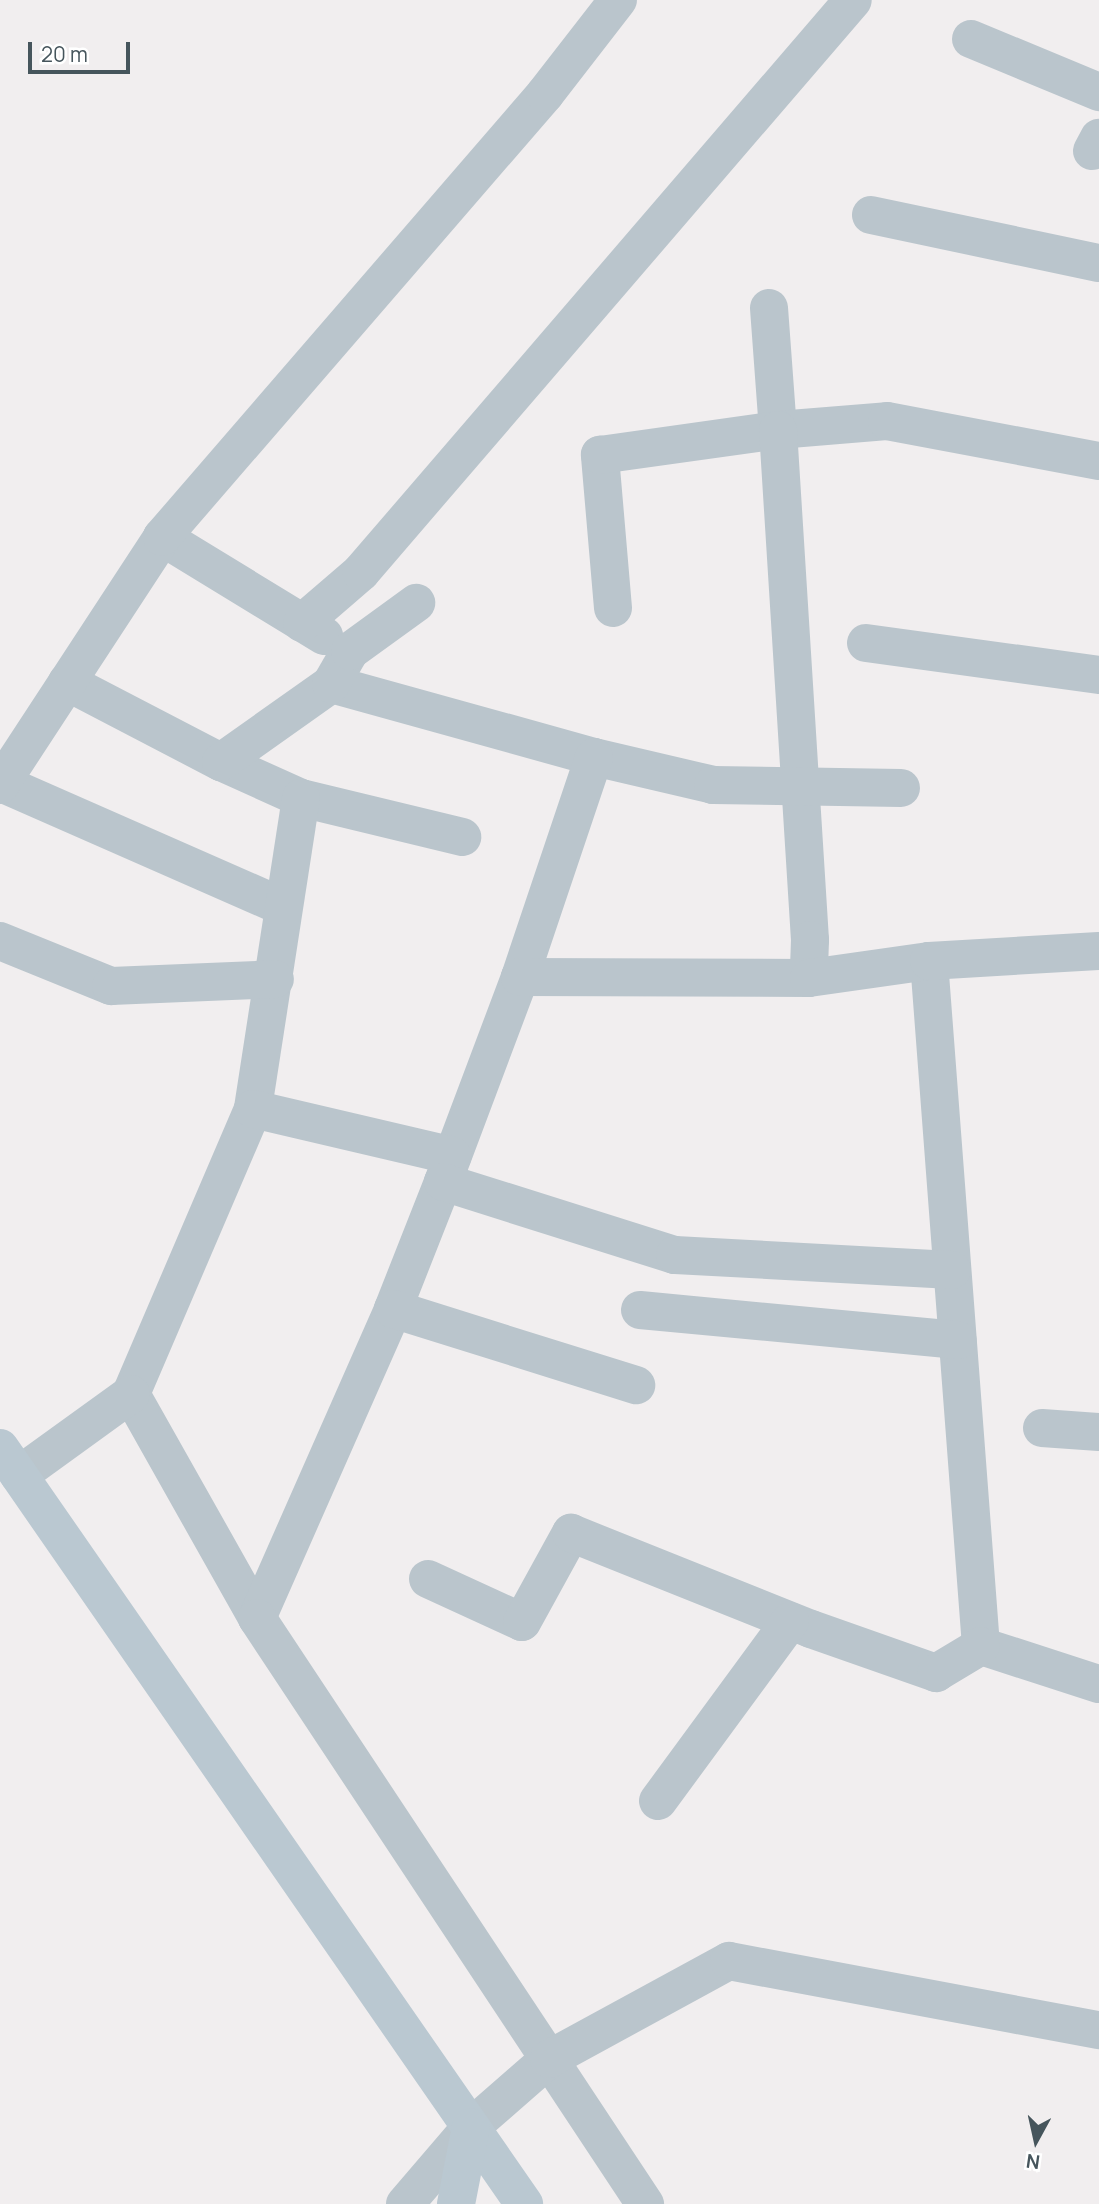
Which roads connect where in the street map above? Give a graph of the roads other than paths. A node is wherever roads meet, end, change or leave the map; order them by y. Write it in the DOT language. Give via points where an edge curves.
graph roads {
  1 [pos="618,0"];
  2 [pos="853,0"];
  3 [pos="971,39"];
  4 [pos="1099,92"];
  5 [pos="871,215"];
  6 [pos="1099,263"];
  7 [pos="769,308"];
  8 [pos="778,430"];
  9 [pos="1099,461"];
  10 [pos="162,537"];
  11 [pos="416,603"];
  12 [pos="613,608"];
  13 [pos="302,623"];
  14 [pos="866,643"];
  15 [pos="350,651"];
  16 [pos="1099,675"];
  17 [pos="67,682"];
  18 [pos="331,684"];
  19 [pos="594,757"];
  20 [pos="221,762"];
  21 [pos="1,784"];
  22 [pos="800,788"];
  23 [pos="901,788"];
  24 [pos="301,798"];
  25 [pos="462,837"];
  26 [pos="283,907"];
  27 [pos="0,941"];
  28 [pos="1099,951"];
  29 [pos="929,961"];
  30 [pos="520,977"];
  31 [pos="809,978"];
  32 [pos="275,979"];
  33 [pos="253,1109"];
  34 [pos="448,1169"];
  35 [pos="952,1269"];
  36 [pos="393,1309"];
  37 [pos="640,1310"];
  38 [pos="958,1340"];
  39 [pos="636,1385"];
  40 [pos="131,1394"];
  41 [pos="1042,1428"];
  42 [pos="1099,1432"];
  43 [pos="9,1462"];
  44 [pos="428,1580"];
  45 [pos="257,1618"];
  46 [pos="790,1621"];
  47 [pos="981,1646"];
  48 [pos="1099,1684"];
  49 [pos="658,1801"];
  50 [pos="1099,2030"];
  51 [pos="549,2059"];
  52 [pos="471,2126"];
  53 [pos="405,2204"];
  54 [pos="456,2204"];
  55 [pos="524,2204"];
  56 [pos="645,2204"];
  1 -- 10 [label="street" via="545,94"];
  2 -- 13 [label="street" via="361,572"];
  3 -- 4 [label="street"];
  5 -- 6 [label="street"];
  7 -- 8 [label="street"];
  8 -- 9 [label="street" via="887,421"];
  8 -- 12 [label="street" via="600,455"];
  8 -- 22 [label="street"];
  10 -- 13 [label="street"];
  10 -- 17 [label="street"];
  11 -- 15 [label="street"];
  13 -- 15 [label="street"];
  14 -- 16 [label="street"];
  15 -- 18 [label="street"];
  17 -- 20 [label="street"];
  17 -- 21 [label="street"];
  18 -- 19 [label="street"];
  18 -- 20 [label="street"];
  19 -- 22 [label="street" via="713,785"];
  19 -- 30 [label="street"];
  20 -- 24 [label="street"];
  21 -- 26 [label="street"];
  22 -- 23 [label="street"];
  22 -- 31 [label="street"];
  24 -- 25 [label="street"];
  24 -- 26 [label="street"];
  26 -- 32 [label="street"];
  27 -- 32 [label="street" via="111,986"];
  28 -- 29 [label="street"];
  29 -- 31 [label="street"];
  29 -- 35 [label="street"];
  30 -- 31 [label="street"];
  30 -- 34 [label="street"];
  32 -- 33 [label="street"];
  33 -- 34 [label="street"];
  33 -- 40 [label="street"];
  34 -- 35 [label="street" via="675,1255"];
  34 -- 36 [label="street"];
  35 -- 38 [label="street"];
  36 -- 39 [label="street"];
  36 -- 45 [label="street"];
  37 -- 38 [label="street"];
  38 -- 47 [label="street"];
  40 -- 43 [label="street"];
  40 -- 45 [label="street"];
  41 -- 42 [label="street"];
  43 -- 52 [label="street"];
  44 -- 46 [label="street" via="522,1622 571,1533"];
  45 -- 51 [label="street"];
  46 -- 47 [label="street" via="936,1673"];
  46 -- 49 [label="street"];
  47 -- 48 [label="street"];
  50 -- 51 [label="street" via="729,1961"];
  51 -- 52 [label="street"];
  51 -- 56 [label="street"];
  52 -- 53 [label="street"];
  52 -- 54 [label="street"];
  52 -- 55 [label="street"];
}
